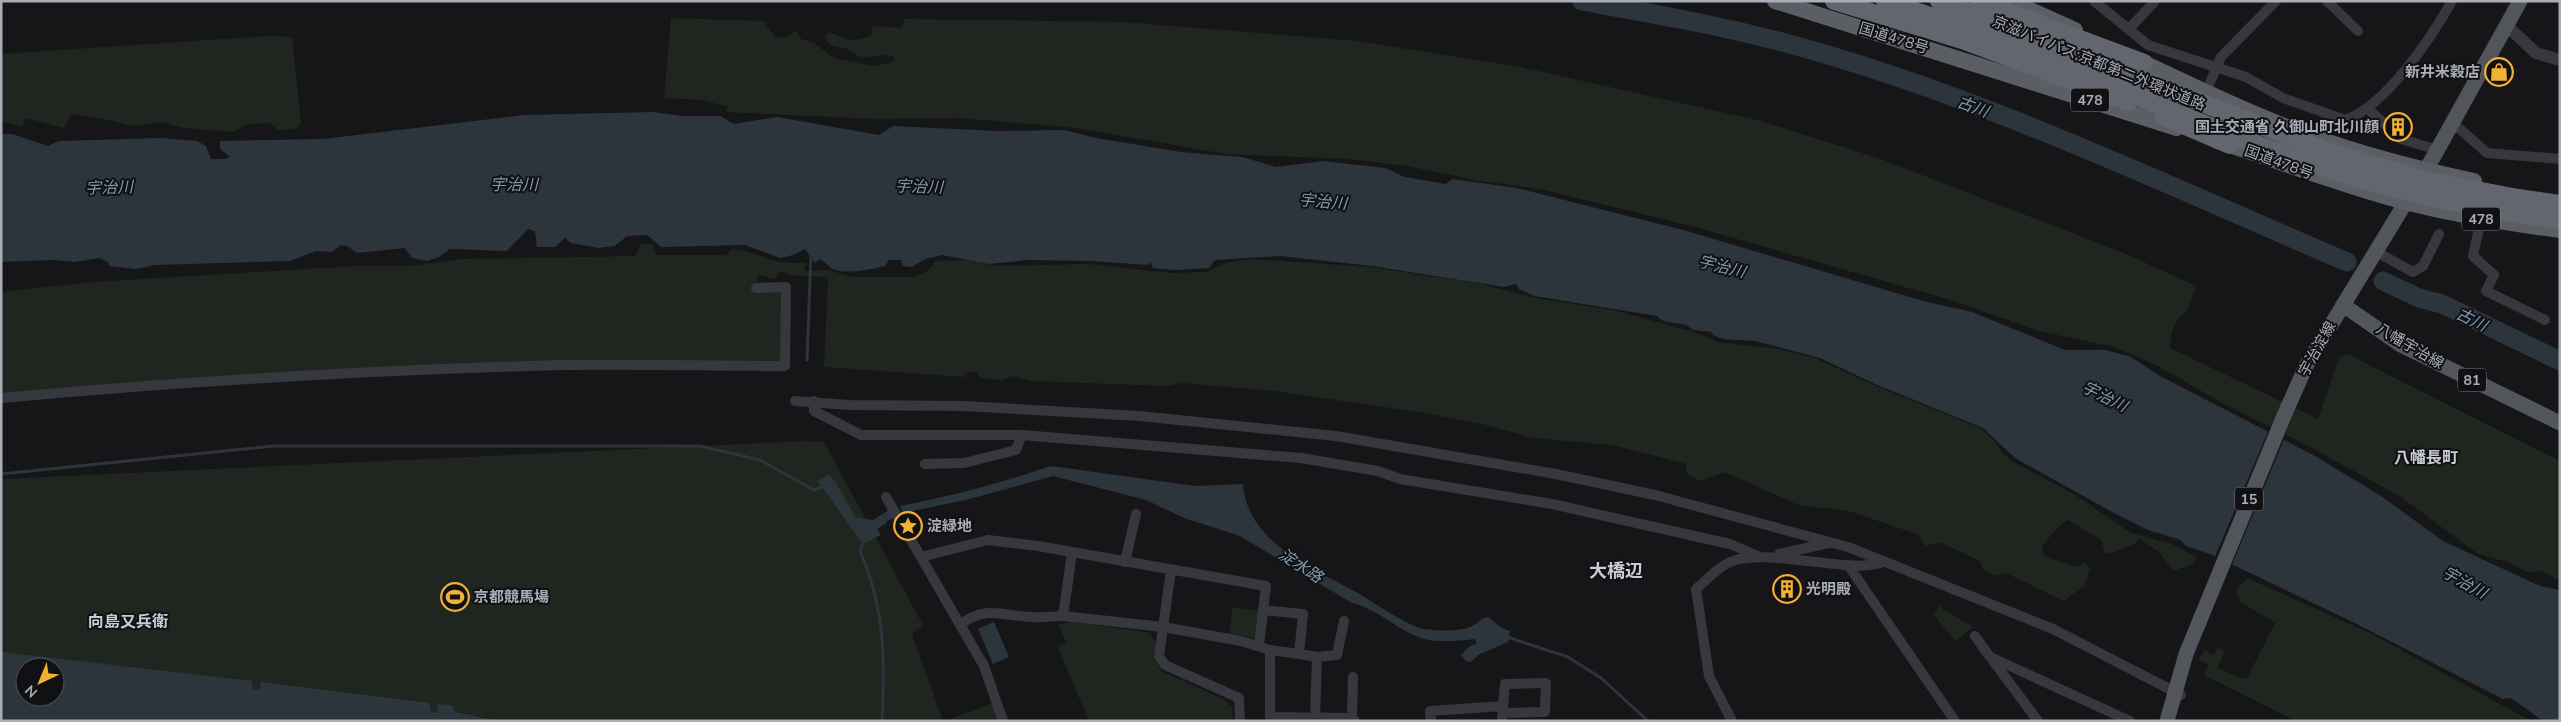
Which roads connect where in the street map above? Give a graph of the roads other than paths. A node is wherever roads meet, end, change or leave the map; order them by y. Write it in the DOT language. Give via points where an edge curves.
graph roads {
  1 [pos="1775,1"];
  2 [pos="1834,1"];
  3 [pos="1885,1"];
  4 [pos="1940,1"];
  5 [pos="1978,1"];
  6 [pos="2010,1"];
  7 [pos="2094,1"];
  8 [pos="2156,1"];
  9 [pos="2276,1"];
  10 [pos="2327,1"];
  11 [pos="2452,1"];
  12 [pos="2520,1"];
  13 [pos="2506,25"];
  14 [pos="2129,29"];
  15 [pos="2358,32"];
  16 [pos="2560,60"];
  17 [pos="2144,63"];
  18 [pos="2217,69"];
  19 [pos="2206,92"];
  20 [pos="2367,108"];
  21 [pos="2453,123"];
  22 [pos="2230,145"];
  23 [pos="2438,150"];
  24 [pos="2560,159"];
  25 [pos="2425,170"];
  26 [pos="2560,196"];
  27 [pos="2404,202"];
  28 [pos="2560,204"];
  29 [pos="2517,206"];
  30 [pos="2482,219"];
  31 [pos="2560,220"];
  32 [pos="2560,230"];
  33 [pos="2439,234"];
  34 [pos="2375,251"];
  35 [pos="756,288"];
  36 [pos="2343,305"];
  37 [pos="2545,320"];
  38 [pos="1,398"];
  39 [pos="795,401"];
  40 [pos="814,402"];
  41 [pos="2560,423"];
  42 [pos="1022,435"];
  43 [pos="925,464"];
  44 [pos="886,497"];
  45 [pos="1136,514"];
  46 [pos="1830,543"];
  47 [pos="1072,553"];
  48 [pos="1758,556"];
  49 [pos="1770,556"];
  50 [pos="921,557"];
  51 [pos="1884,561"];
  52 [pos="1125,562"];
  53 [pos="1848,565"];
  54 [pos="1171,570"];
  55 [pos="1263,610"];
  56 [pos="1063,616"];
  57 [pos="1344,621"];
  58 [pos="961,624"];
  59 [pos="1163,627"];
  60 [pos="1975,636"];
  61 [pos="1259,645"];
  62 [pos="1270,650"];
  63 [pos="1299,654"];
  64 [pos="1317,656"];
  65 [pos="1990,657"];
  66 [pos="1353,678"];
  67 [pos="2178,689"];
  68 [pos="1503,713"];
  69 [pos="2114,714"];
  70 [pos="1315,717"];
  71 [pos="1353,720"];
  72 [pos="1003,721"];
  73 [pos="1240,721"];
  74 [pos="1431,721"];
  75 [pos="1732,721"];
  76 [pos="1955,721"];
  77 [pos="2038,721"];
  78 [pos="2104,721"];
  79 [pos="2130,721"];
  80 [pos="2167,721"];
  1 -- 22 [label="highway, 国道478号 / 478"];
  2 -- 22 [label="highway" via="1981,47 2153,112"];
  3 -- 29 [label="highway, 京滋バイパス;京都第二外環状道路, bridge" via="2044,58 2323,168 2424,196"];
  4 -- 29 [label="highway, 京滋バイパス;京都第二外環状道路, bridge" via="2326,151"];
  5 -- 17 [label="highway"];
  6 -- 17 [label="highway, 478"];
  7 -- 14 [label="street"];
  8 -- 14 [label="street"];
  9 -- 18 [label="street" via="2221,57"];
  10 -- 15 [label="street"];
  11 -- 20 [label="street" via="2401,75"];
  12 -- 13 [label="main road, 宇治淀線 / 15"];
  13 -- 16 [label="street" via="2536,53"];
  13 -- 21 [label="main road, 宇治淀線 / 15"];
  14 -- 18 [label="street" via="2148,45"];
  17 -- 19 [label="highway, 478"];
  18 -- 19 [label="street"];
  18 -- 20 [label="street" via="2246,77 2283,98 2345,120"];
  19 -- 25 [label="highway, 478" via="2305,134"];
  20 -- 23 [label="street" via="2401,139"];
  21 -- 23 [label="main road, 宇治淀線 / 15"];
  21 -- 24 [label="street" via="2487,154"];
  22 -- 27 [label="highway, 国道478号 / 478" via="2310,174"];
  23 -- 25 [label="main road, 宇治淀線 / 15"];
  25 -- 26 [label="highway, 478"];
  25 -- 27 [label="main road, 宇治淀線 / 15"];
  27 -- 30 [label="highway, 国道478号 / 478"];
  27 -- 34 [label="main road, 宇治淀線 / 15"];
  28 -- 29 [label="highway"];
  29 -- 31 [label="highway"];
  30 -- 32 [label="highway, 国道478号 / 478"];
  30 -- 37 [label="street" via="2474,256 2494,275 2486,290"];
  33 -- 34 [label="street" via="2423,266 2413,272"];
  34 -- 36 [label="main road, 宇治淀線 / 15"];
  35 -- 38 [label="street" via="786,288 785,366 566,365 357,373 104,388"];
  36 -- 41 [label="main road, 八幡宇治線 / 81" via="2402,345"];
  36 -- 67 [label="main road, 宇治淀線 / 15" via="2306,366 2286,409 2186,654"];
  39 -- 40 [label="street"];
  40 -- 42 [label="street" via="814,411 861,435"];
  40 -- 46 [label="street" via="1139,416 1336,436 1556,474 1674,500"];
  42 -- 43 [label="street" via="1016,450 964,463"];
  42 -- 48 [label="street" via="1301,458 1378,471 1400,479 1552,504 1730,544"];
  44 -- 50 [label="street"];
  45 -- 52 [label="street"];
  46 -- 49 [label="street"];
  46 -- 51 [label="street"];
  47 -- 50 [label="street" via="988,540"];
  47 -- 52 [label="street"];
  47 -- 56 [label="street"];
  48 -- 49 [label="street"];
  48 -- 75 [label="street" via="1723,566 1696,589 1709,676"];
  49 -- 53 [label="street"];
  50 -- 58 [label="street"];
  51 -- 53 [label="street" via="1878,565"];
  51 -- 67 [label="street" via="2053,629"];
  52 -- 54 [label="street"];
  53 -- 76 [label="street"];
  54 -- 55 [label="street" via="1266,586"];
  54 -- 59 [label="street"];
  55 -- 61 [label="street"];
  55 -- 63 [label="street" via="1303,614"];
  56 -- 58 [label="street" via="1032,618 988,611 973,615"];
  56 -- 59 [label="street"];
  57 -- 64 [label="street" via="1336,655"];
  58 -- 72 [label="street" via="984,666"];
  59 -- 61 [label="street"];
  59 -- 73 [label="street" via="1160,656 1165,665 1239,698"];
  60 -- 65 [label="street"];
  61 -- 62 [label="street"];
  62 -- 63 [label="street"];
  62 -- 70 [label="street" via="1270,717"];
  63 -- 64 [label="street"];
  64 -- 70 [label="street"];
  65 -- 69 [label="street"];
  65 -- 77 [label="street"];
  66 -- 71 [label="street"];
  67 -- 80 [label="main road, 宇治淀線 / 15"];
  68 -- 68 [label="street" via="1544,712 1546,683 1505,684"];
  68 -- 74 [label="street" via="1430,711"];
  69 -- 78 [label="street"];
  69 -- 79 [label="street"];
  70 -- 71 [label="street"];
}
